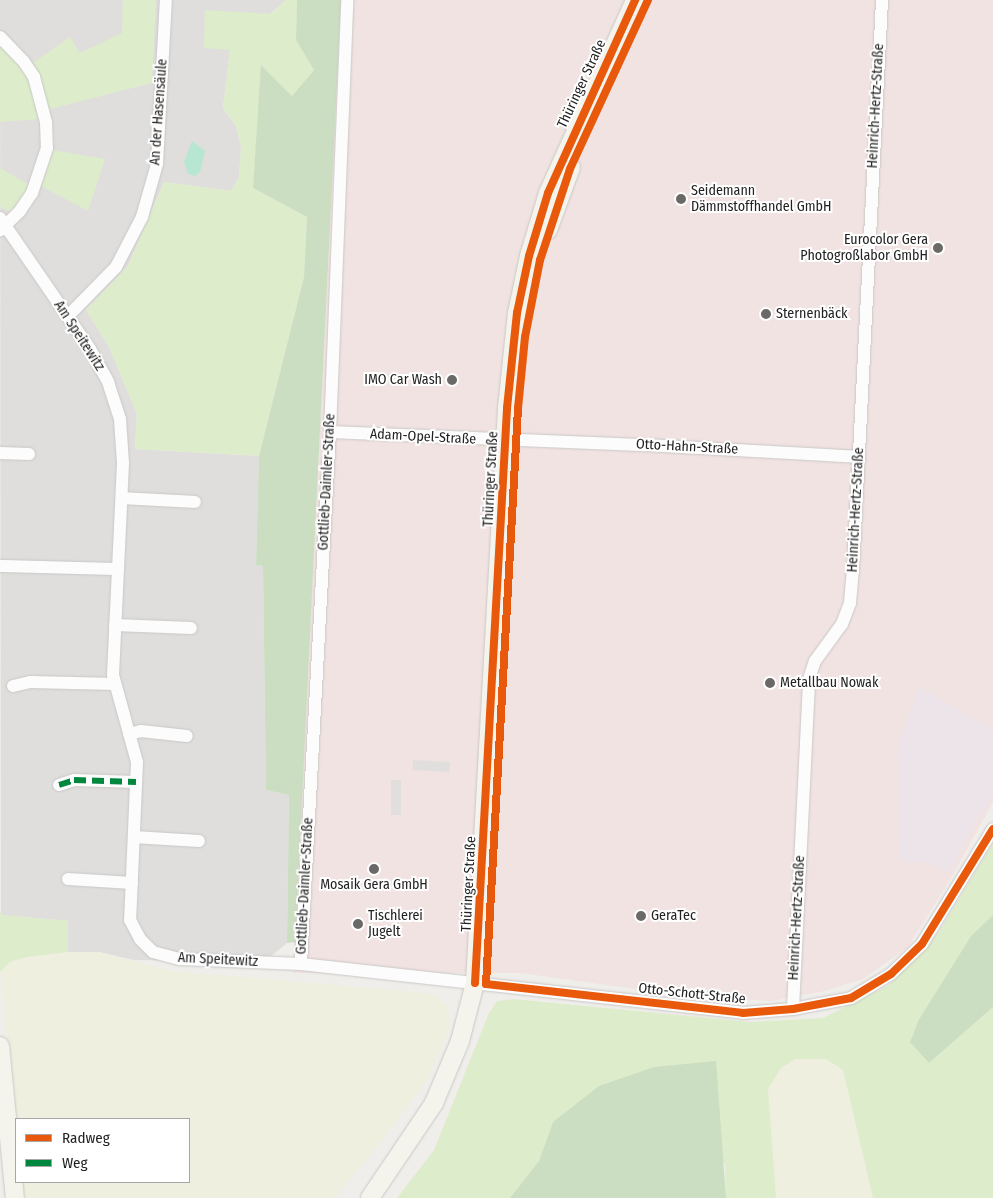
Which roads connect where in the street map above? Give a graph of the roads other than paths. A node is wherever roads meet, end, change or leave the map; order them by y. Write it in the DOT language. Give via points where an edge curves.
graph roads {
  1 [pos="166,0"];
  2 [pos="348,0"];
  3 [pos="635,0"];
  4 [pos="648,0"];
  5 [pos="882,0"];
  6 [pos="0,37"];
  7 [pos="613,62"];
  8 [pos="2,224"];
  9 [pos="68,316"];
  10 [pos="330,432"];
  11 [pos="511,440"];
  12 [pos="0,453"];
  13 [pos="29,454"];
  14 [pos="858,457"];
  15 [pos="122,498"];
  16 [pos="194,502"];
  17 [pos="0,566"];
  18 [pos="118,568"];
  19 [pos="115,625"];
  20 [pos="191,628"];
  21 [pos="115,684"];
  22 [pos="13,686"];
  23 [pos="129,734"];
  24 [pos="187,736"];
  25 [pos="136,782"];
  26 [pos="59,785"];
  27 [pos="993,829"];
  28 [pos="134,837"];
  29 [pos="200,841"];
  30 [pos="68,879"];
  31 [pos="132,883"];
  32 [pos="301,964"];
  33 [pos="480,984"];
  34 [pos="793,1009"];
  35 [pos="0,1046"];
  36 [pos="15,1198"];
  37 [pos="370,1198"];
  38 [pos="383,1198"];
  1 -- 9 [label="street, An der Hasensäule" via="157,164 142,217 116,268"];
  2 -- 10 [label="street, Gottlieb-Daimler-Straße"];
  3 -- 7 [label="main road, Thüringer Straße"];
  4 -- 7 [label="main road, Thüringer Straße"];
  5 -- 14 [label="street, Heinrich-Hertz-Straße"];
  6 -- 8 [label="street" via="24,62 34,78 46,122 47,148 40,174 20,212"];
  7 -- 11 [label="main road, Thüringer Straße" via="560,163 529,256 513,347"];
  8 -- 9 [label="street, Am Speitewitz"];
  9 -- 15 [label="street, Am Speitewitz" via="108,382 120,419 124,463"];
  10 -- 11 [label="street, Adam-Opel-Straße"];
  10 -- 32 [label="street, Gottlieb-Daimler-Straße"];
  11 -- 14 [label="street, Otto-Hahn-Straße"];
  11 -- 33 [label="main road, Thüringer Straße"];
  12 -- 13 [label="street"];
  14 -- 34 [label="street, Heinrich-Hertz-Straße" via="850,602 842,624 815,661 809,679"];
  15 -- 16 [label="street"];
  15 -- 18 [label="street, Am Speitewitz"];
  17 -- 18 [label="street"];
  18 -- 19 [label="street, Am Speitewitz"];
  19 -- 20 [label="street"];
  19 -- 21 [label="street, Am Speitewitz"];
  21 -- 22 [label="street" via="31,682"];
  21 -- 23 [label="street, Am Speitewitz"];
  23 -- 24 [label="street" via="141,731"];
  23 -- 25 [label="street, Am Speitewitz" via="137,762"];
  25 -- 26 [label="street" via="74,780"];
  25 -- 28 [label="street, Am Speitewitz"];
  27 -- 34 [label="street, Otto-Schott-Straße" via="922,944 891,974 851,998"];
  28 -- 29 [label="street"];
  28 -- 31 [label="street, Am Speitewitz"];
  30 -- 31 [label="street"];
  31 -- 32 [label="street, Am Speitewitz" via="130,920 140,939 153,952 180,959"];
  32 -- 33 [label="street, Am Speitewitz"];
  33 -- 34 [label="street, Otto-Schott-Straße" via="743,1013"];
  33 -- 37 [label="main road, Thüringer Straße" via="434,1103"];
  33 -- 38 [label="main road, Thüringer Straße" via="464,1060 447,1102 426,1139"];
  35 -- 36 [label="main road"];
}
